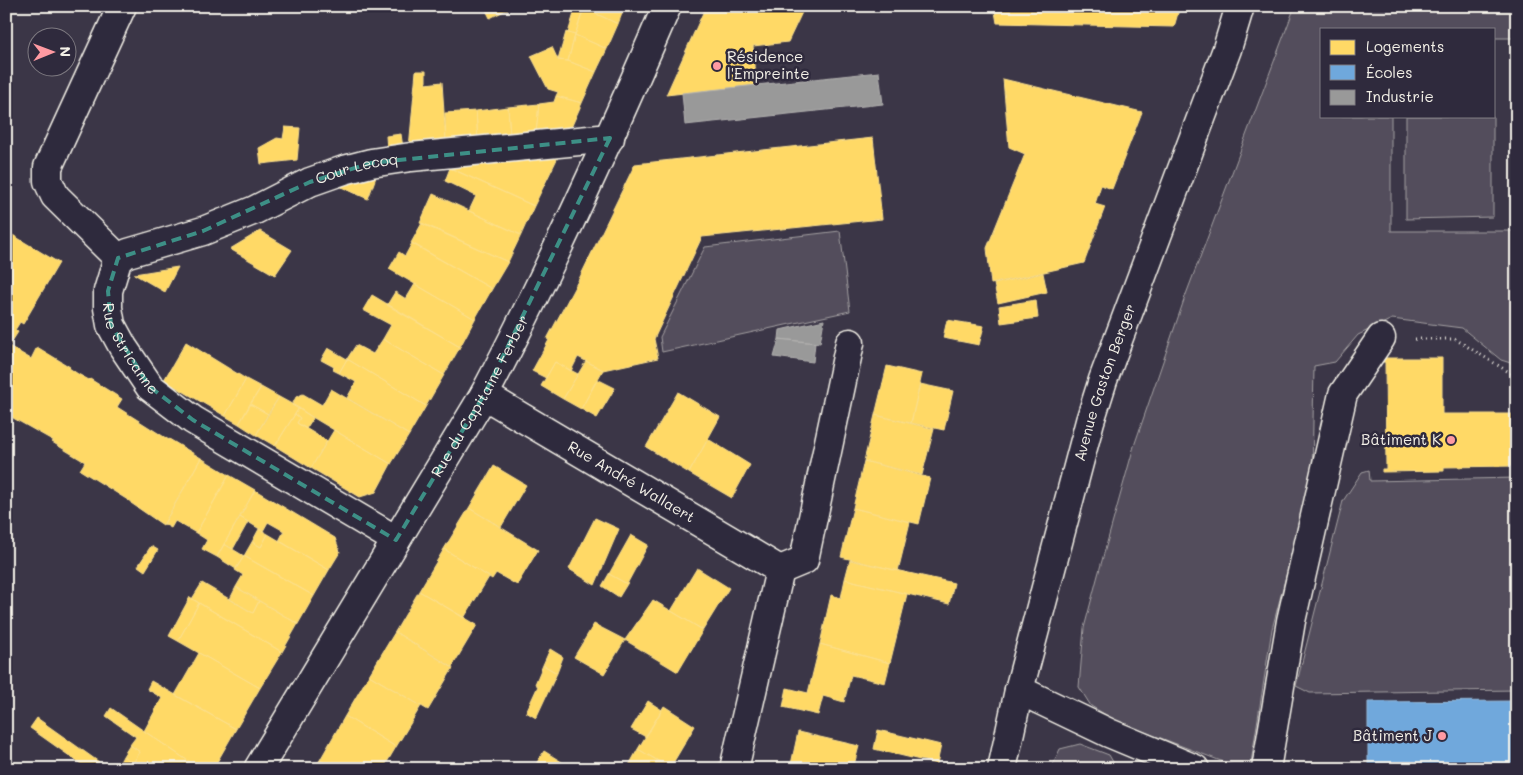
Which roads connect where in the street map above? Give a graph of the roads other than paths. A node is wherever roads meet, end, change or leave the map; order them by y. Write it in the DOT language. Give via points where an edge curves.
graph roads {
  1 [pos="122,6"];
  2 [pos="667,6"];
  3 [pos="1240,6"];
  4 [pos="610,138"];
  5 [pos="118,258"];
  6 [pos="1382,338"];
  7 [pos="850,343"];
  8 [pos="484,395"];
  9 [pos="396,540"];
  10 [pos="780,570"];
  11 [pos="1019,690"];
  12 [pos="258,769"];
  13 [pos="734,769"];
  14 [pos="1002,769"];
  15 [pos="1195,769"];
  16 [pos="1266,769"];
  1 -- 5 [label="street" via="48,167 48,181 55,196"];
  2 -- 4 [label="street, Rue du Capitaine Ferber"];
  3 -- 11 [label="street, Avenue Gaston Berger" via="1092,413"];
  4 -- 5 [label="street, Cour Lecoq" via="411,157 353,167 310,182 262,207 203,231"];
  4 -- 8 [label="street, Rue du Capitaine Ferber"];
  5 -- 9 [label="street, Rue Stricanne" via="108,291 111,325 150,387 193,420"];
  6 -- 16 [label="street" via="1343,394 1291,621"];
  7 -- 10 [label="street" via="804,560"];
  8 -- 9 [label="street, Rue du Capitaine Ferber"];
  8 -- 10 [label="street, Rue André Wallaert"];
  9 -- 12 [label="street, Rue du Capitaine Ferber"];
  10 -- 13 [label="street"];
  11 -- 14 [label="street, Avenue Gaston Berger"];
  11 -- 15 [label="street"];
}
